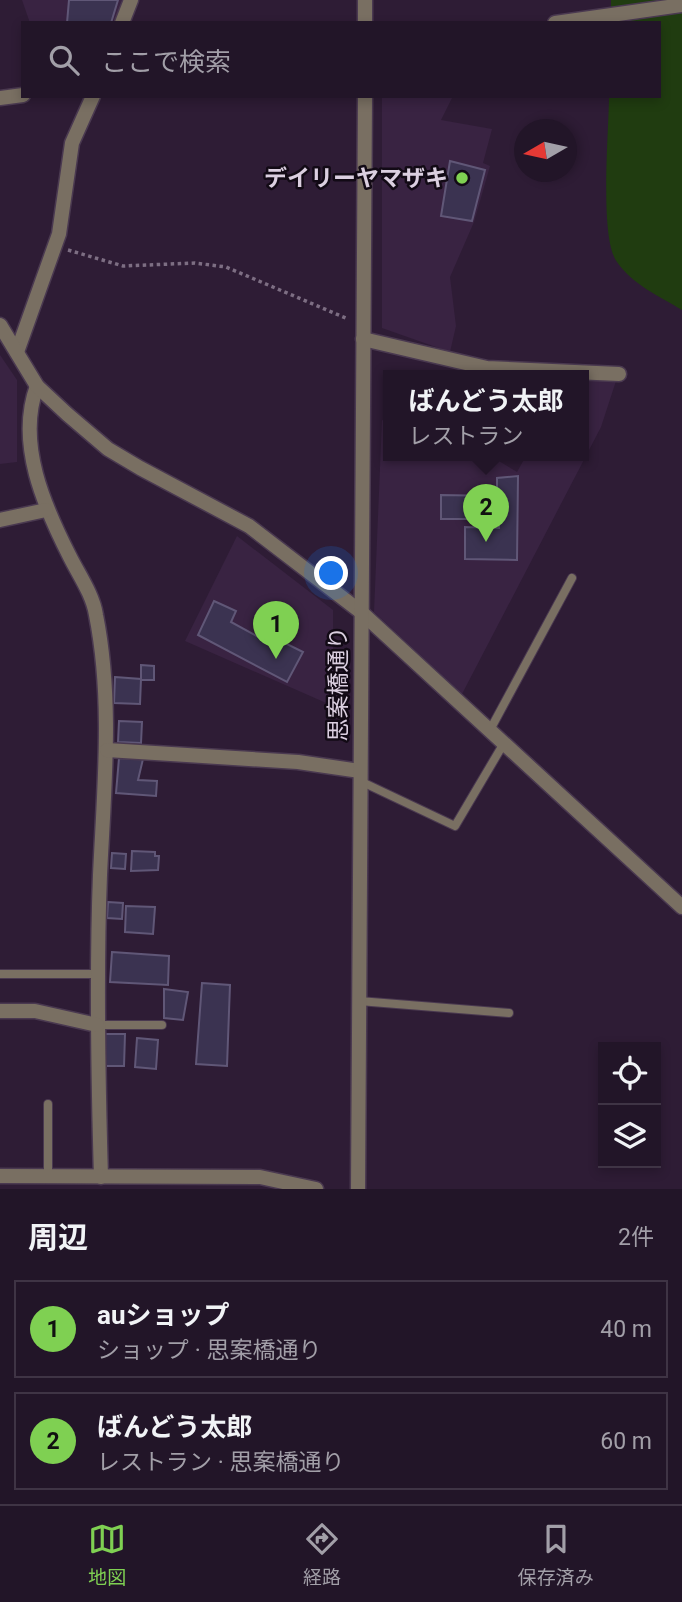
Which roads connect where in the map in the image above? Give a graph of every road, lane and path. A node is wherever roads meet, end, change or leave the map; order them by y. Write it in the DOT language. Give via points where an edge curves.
graph roads {
  1 [pos="131,0"];
  2 [pos="365,0"];
  3 [pos="682,5"];
  4 [pos="123,21"];
  5 [pos="365,21"];
  6 [pos="569,21"];
  7 [pos="21,95"];
  8 [pos="0,98"];
  9 [pos="92,98"];
  10 [pos="365,98"];
  11 [pos="55,247"];
  12 [pos="0,325"];
  13 [pos="363,332"];
  14 [pos="17,352"];
  15 [pos="531,370"];
  16 [pos="589,373"];
  17 [pos="620,374"];
  18 [pos="37,386"];
  19 [pos="46,510"];
  20 [pos="0,520"];
  21 [pos="572,578"];
  22 [pos="361,612"];
  23 [pos="490,730"];
  24 [pos="504,743"];
  25 [pos="107,750"];
  26 [pos="360,776"];
  27 [pos="682,907"];
  28 [pos="0,974"];
  29 [pos="99,974"];
  30 [pos="359,1001"];
  31 [pos="0,1012"];
  32 [pos="509,1013"];
  33 [pos="97,1025"];
  34 [pos="162,1025"];
  35 [pos="48,1104"];
  36 [pos="0,1176"];
  37 [pos="48,1177"];
  38 [pos="101,1183"];
  39 [pos="166,1183"];
  40 [pos="316,1189"];
  41 [pos="358,1189"];
  1 -- 4 [label="street"];
  2 -- 5 [label="street"];
  3 -- 6 [label="street"];
  7 -- 8 [label="street"];
  9 -- 11 [label="street" via="72,143"];
  10 -- 13 [label="street, 思案橋通り"];
  11 -- 13 [label="path" via="123,266 195,263 226,267"];
  11 -- 14 [label="street"];
  12 -- 14 [label="street"];
  13 -- 15 [label="street" via="487,368"];
  13 -- 22 [label="street, 思案橋通り"];
  14 -- 18 [label="street"];
  16 -- 17 [label="street"];
  18 -- 19 [label="street" via="30,405 30,426 33,462"];
  18 -- 22 [label="street" via="108,449 249,526"];
  19 -- 20 [label="street"];
  19 -- 25 [label="street" via="96,612"];
  21 -- 23 [label="lane"];
  22 -- 23 [label="street"];
  22 -- 26 [label="street, 思案橋通り"];
  23 -- 24 [label="street"];
  24 -- 26 [label="lane" via="455,826"];
  24 -- 27 [label="street"];
  25 -- 26 [label="street" via="298,762"];
  25 -- 29 [label="street"];
  26 -- 30 [label="street, 思案橋通り"];
  28 -- 29 [label="lane"];
  29 -- 33 [label="street"];
  30 -- 32 [label="lane"];
  30 -- 41 [label="street, 思案橋通り"];
  31 -- 33 [label="street" via="34,1010"];
  33 -- 34 [label="lane"];
  33 -- 38 [label="street"];
  35 -- 37 [label="lane"];
  36 -- 37 [label="street"];
  37 -- 38 [label="street"];
  38 -- 39 [label="street"];
  39 -- 40 [label="street" via="260,1177"];
}
